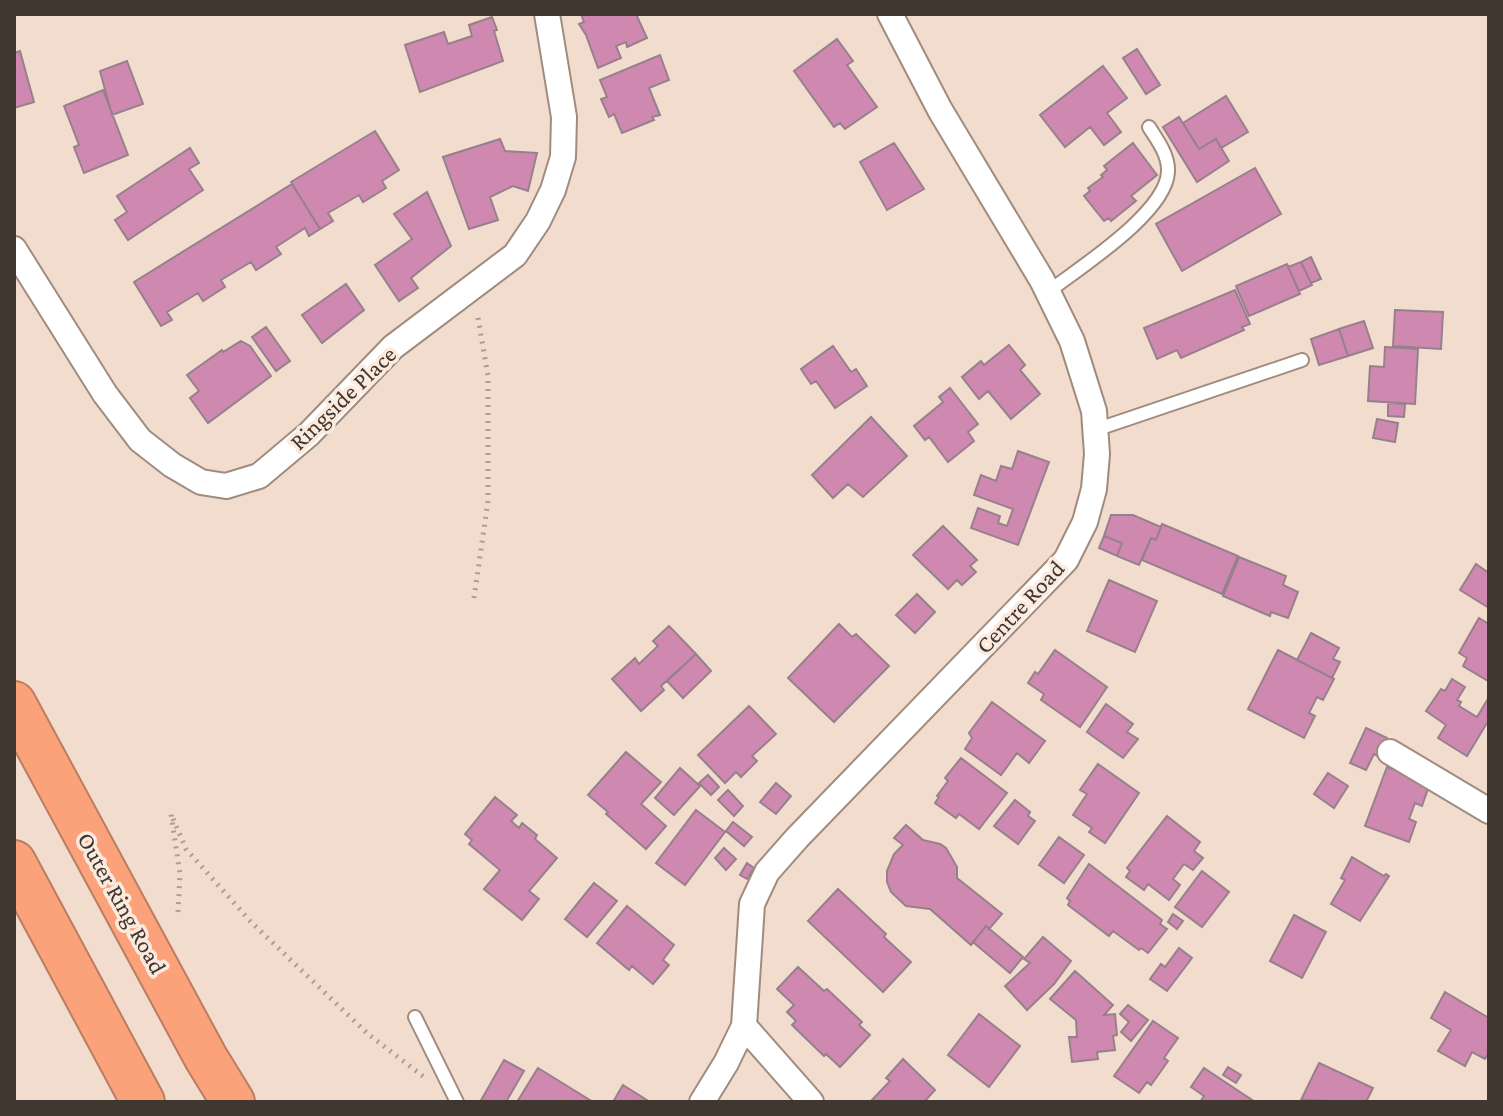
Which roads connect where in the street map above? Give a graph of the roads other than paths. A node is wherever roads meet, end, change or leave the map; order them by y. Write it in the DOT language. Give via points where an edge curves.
graph roads {
  1 [pos="547,14"];
  2 [pos="890,14"];
  3 [pos="1149,127"];
  4 [pos="14,249"];
  5 [pos="1048,292"];
  6 [pos="1302,360"];
  7 [pos="1095,430"];
  8 [pos="14,703"];
  9 [pos="1390,752"];
  10 [pos="1489,811"];
  11 [pos="14,862"];
  12 [pos="415,1017"];
  13 [pos="744,1026"];
  14 [pos="143,1102"];
  15 [pos="233,1102"];
  16 [pos="457,1102"];
  17 [pos="702,1102"];
  18 [pos="811,1102"];
  1 -- 4 [label="street, Ringside Place" via="564,117 563,157 530,233 515,255 393,347 309,434 259,476 226,486 201,482 140,440"];
  2 -- 5 [label="street, Centre Road"];
  3 -- 5 [label="lane" via="1167,158 1168,173 1159,196 1115,242"];
  5 -- 7 [label="street, Centre Road" via="1072,341"];
  6 -- 7 [label="lane"];
  7 -- 13 [label="street, Centre Road" via="1094,489 1066,560 767,872 752,904"];
  8 -- 15 [label="highway, Outer Ring Road"];
  9 -- 10 [label="street"];
  11 -- 14 [label="highway"];
  12 -- 16 [label="lane"];
  13 -- 17 [label="street, Centre Road"];
  13 -- 18 [label="street"];
}
